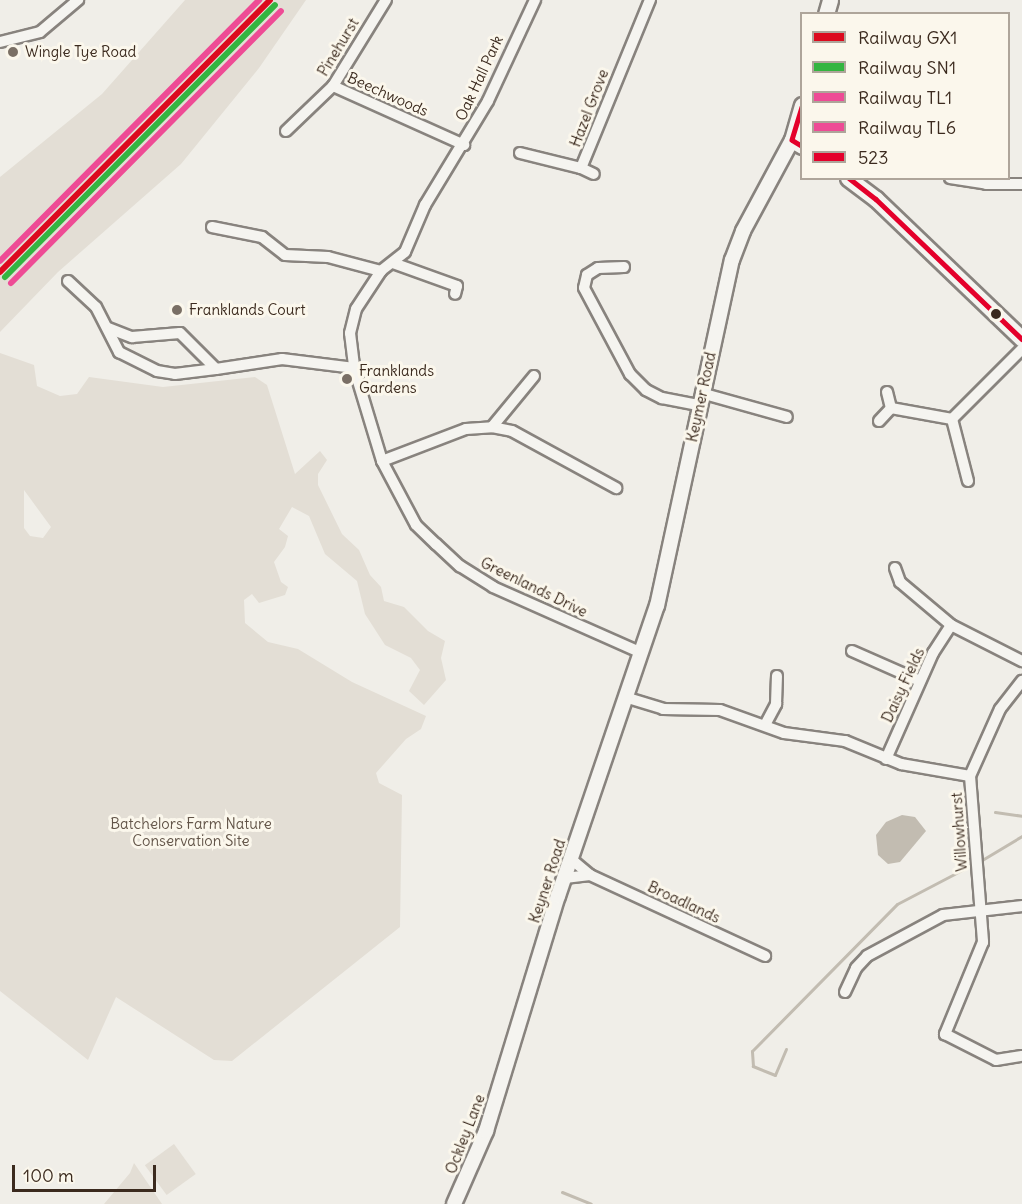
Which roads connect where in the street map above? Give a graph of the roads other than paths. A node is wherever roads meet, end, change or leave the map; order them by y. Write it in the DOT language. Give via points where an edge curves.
graph roads {
  1 [pos="78,0"];
  2 [pos="386,0"];
  3 [pos="535,0"];
  4 [pos="650,0"];
  5 [pos="0,42"];
  6 [pos="333,86"];
  7 [pos="800,114"];
  8 [pos="286,131"];
  9 [pos="797,143"];
  10 [pos="464,145"];
  11 [pos="520,153"];
  12 [pos="581,168"];
  13 [pos="594,174"];
  14 [pos="851,180"];
  15 [pos="962,180"];
  16 [pos="1022,184"];
  17 [pos="427,201"];
  18 [pos="212,227"];
  19 [pos="393,264"];
  20 [pos="624,267"];
  21 [pos="381,271"];
  22 [pos="68,281"];
  23 [pos="455,294"];
  24 [pos="108,328"];
  25 [pos="127,335"];
  26 [pos="1022,339"];
  27 [pos="1022,350"];
  28 [pos="141,361"];
  29 [pos="354,368"];
  30 [pos="216,369"];
  31 [pos="534,376"];
  32 [pos="887,392"];
  33 [pos="700,399"];
  34 [pos="891,408"];
  35 [pos="787,417"];
  36 [pos="952,419"];
  37 [pos="879,421"];
  38 [pos="492,427"];
  39 [pos="382,461"];
  40 [pos="968,481"];
  41 [pos="616,488"];
  42 [pos="895,568"];
  43 [pos="951,625"];
  44 [pos="852,651"];
  45 [pos="642,653"];
  46 [pos="1022,661"];
  47 [pos="777,676"];
  48 [pos="920,681"];
  49 [pos="1022,681"];
  50 [pos="628,698"];
  51 [pos="765,725"];
  52 [pos="886,759"];
  53 [pos="970,776"];
  54 [pos="571,859"];
  55 [pos="590,875"];
  56 [pos="565,878"];
  57 [pos="1022,906"];
  58 [pos="980,910"];
  59 [pos="765,956"];
  60 [pos="845,992"];
  61 [pos="1022,1056"];
  62 [pos="503,1075"];
  63 [pos="454,1204"];
  1 -- 5 [label="street" via="46,28"];
  2 -- 6 [label="street, Pinehurst"];
  3 -- 10 [label="street, Oak Hall Park" via="518,30 489,101"];
  4 -- 12 [label="street, Hazel Grove"];
  6 -- 8 [label="street, Pinehurst"];
  6 -- 10 [label="street, Beechwoods"];
  7 -- 9 [label="main road, Keymer Road"];
  9 -- 33 [label="street, Keymer Road" via="743,231"];
  10 -- 17 [label="street, Oak Hall Park"];
  11 -- 12 [label="street, Hazel Grove"];
  12 -- 13 [label="street"];
  14 -- 26 [label="main road" via="876,199"];
  15 -- 16 [label="street"];
  17 -- 19 [label="street, Greenlands Drive" via="405,252"];
  18 -- 21 [label="street" via="262,237 285,255 328,257"];
  19 -- 21 [label="street, Greenlands Drive"];
  19 -- 23 [label="street" via="458,286"];
  20 -- 33 [label="street" via="598,268 587,275 584,288 630,374 646,390 662,398"];
  21 -- 29 [label="street, Greenlands Drive" via="356,309 350,333"];
  22 -- 24 [label="street" via="96,307"];
  24 -- 25 [label="street"];
  24 -- 28 [label="street" via="119,352"];
  25 -- 28 [label="street"];
  25 -- 30 [label="street" via="180,333"];
  27 -- 36 [label="street"];
  28 -- 30 [label="street" via="175,374"];
  29 -- 30 [label="street" via="282,359"];
  29 -- 39 [label="street, Greenlands Drive"];
  31 -- 38 [label="street"];
  32 -- 34 [label="street"];
  33 -- 35 [label="street"];
  33 -- 45 [label="street, Keymer Road" via="673,540"];
  34 -- 36 [label="street"];
  34 -- 37 [label="street"];
  36 -- 40 [label="street"];
  38 -- 39 [label="street" via="466,429"];
  38 -- 41 [label="street" via="512,431"];
  39 -- 45 [label="street, Greenlands Drive" via="416,525 460,566 493,587"];
  42 -- 43 [label="street" via="900,582"];
  43 -- 46 [label="street"];
  43 -- 48 [label="street, Daisy Fields"];
  44 -- 48 [label="street"];
  45 -- 50 [label="street, Keymer Road"];
  47 -- 51 [label="street" via="776,704"];
  48 -- 52 [label="street, Daisy Fields"];
  49 -- 53 [label="street" via="1000,709"];
  50 -- 51 [label="street, Willowhurst" via="663,709 720,710"];
  50 -- 54 [label="street, Keyner Road"];
  51 -- 52 [label="street, Willowhurst" via="784,733 845,741"];
  52 -- 53 [label="street, Willowhurst"];
  53 -- 58 [label="street, Willowhurst"];
  54 -- 55 [label="street, Broadlands"];
  54 -- 56 [label="street, Keyner Road"];
  55 -- 56 [label="street"];
  55 -- 59 [label="street, Broadlands"];
  56 -- 62 [label="street, Keyner Road"];
  57 -- 58 [label="street"];
  58 -- 60 [label="street" via="943,915 867,956 856,968"];
  58 -- 61 [label="street, Willowhurst" via="981,955 945,1034 996,1060"];
  62 -- 63 [label="street, Ockley Lane" via="486,1131"];
}
